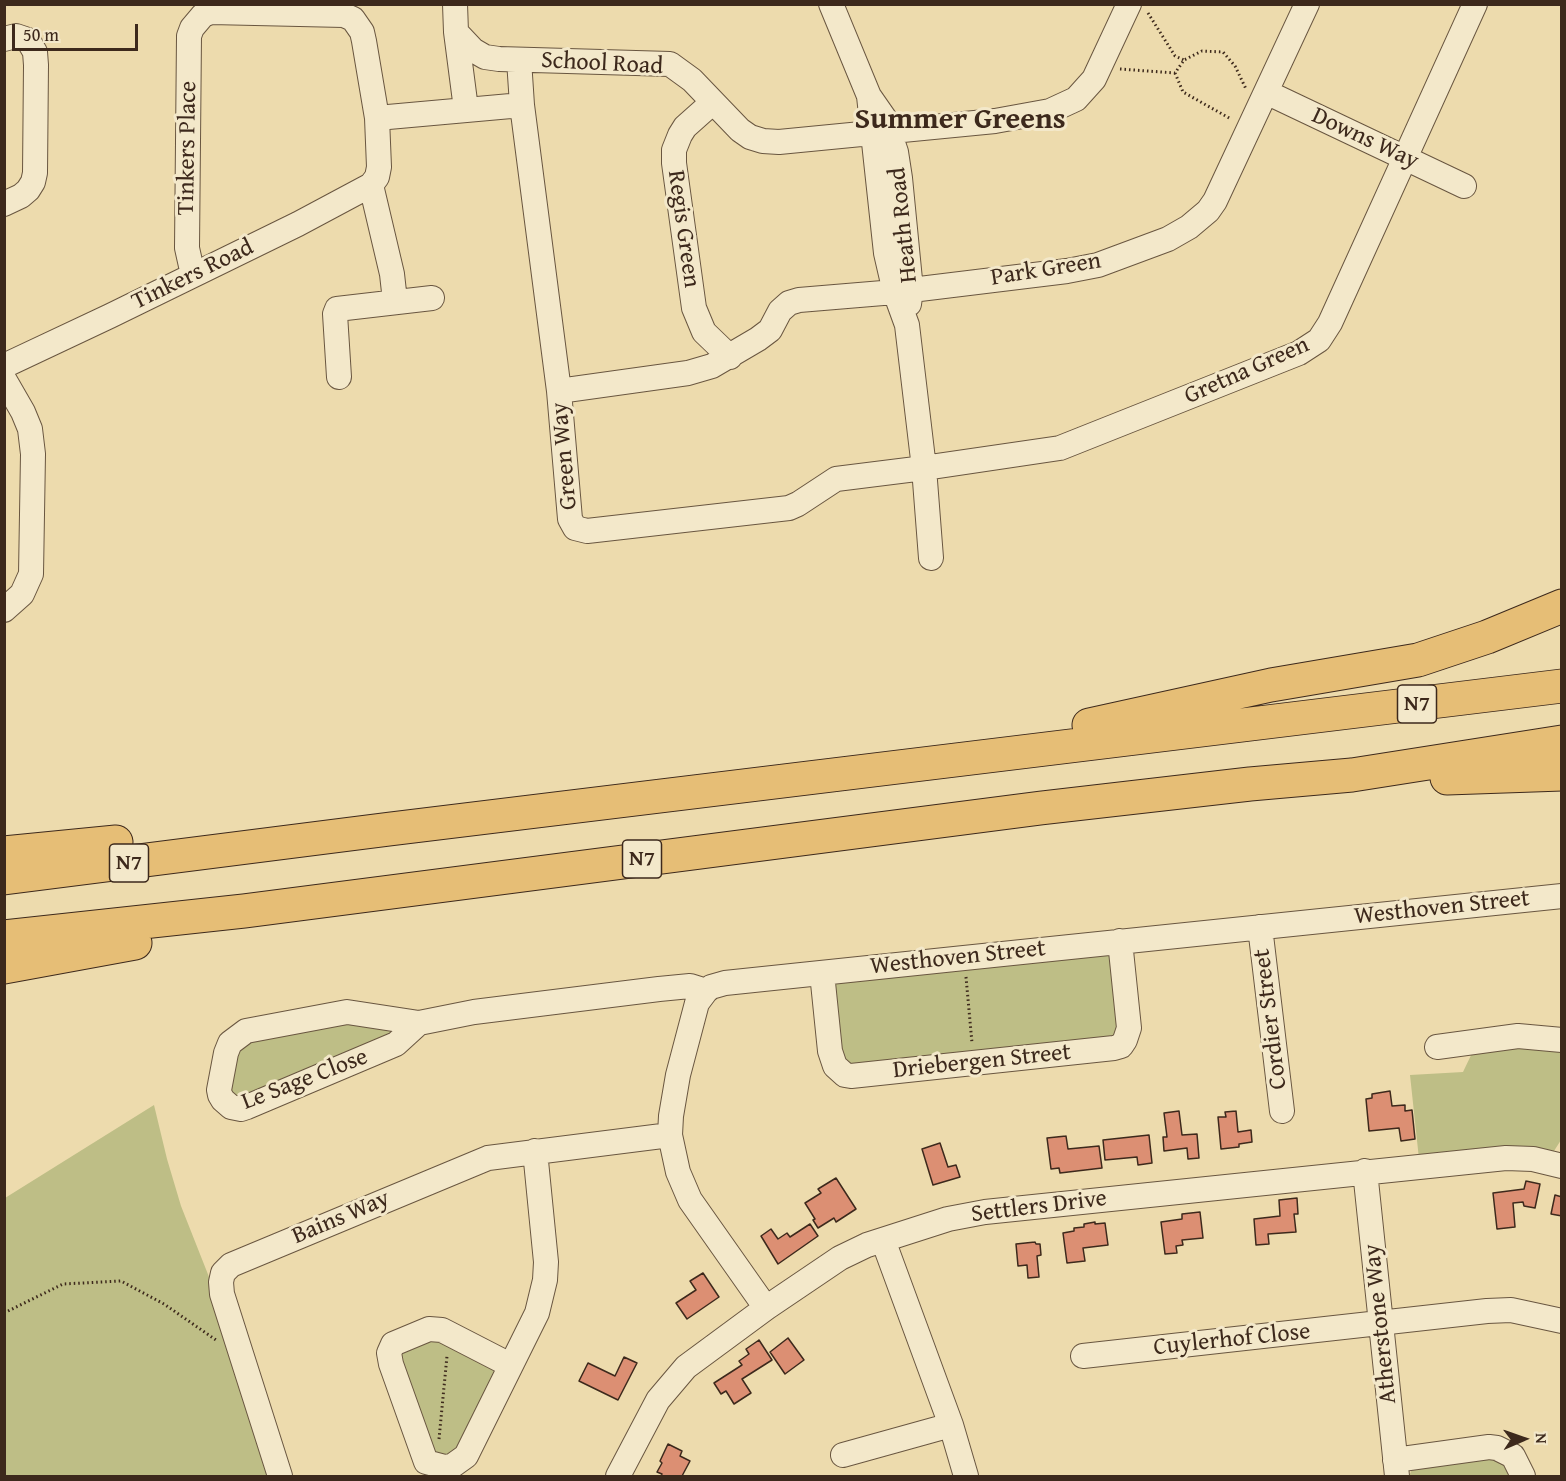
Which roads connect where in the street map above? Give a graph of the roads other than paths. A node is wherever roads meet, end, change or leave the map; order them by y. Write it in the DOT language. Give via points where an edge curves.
graph roads {
  1 [pos="455,4"];
  2 [pos="831,4"];
  3 [pos="1129,4"];
  4 [pos="1306,4"];
  5 [pos="1475,4"];
  6 [pos="456,32"];
  7 [pos="4,39"];
  8 [pos="519,60"];
  9 [pos="713,102"];
  10 [pos="522,105"];
  11 [pos="466,109"];
  12 [pos="1257,110"];
  13 [pos="377,118"];
  14 [pos="882,131"];
  15 [pos="1404,158"];
  16 [pos="374,181"];
  17 [pos="1464,186"];
  18 [pos="4,204"];
  19 [pos="193,275"];
  20 [pos="903,291"];
  21 [pos="432,298"];
  22 [pos="395,301"];
  23 [pos="730,357"];
  24 [pos="4,366"];
  25 [pos="339,377"];
  26 [pos="4,379"];
  27 [pos="559,391"];
  28 [pos="924,468"];
  29 [pos="932,558"];
  30 [pos="1562,606"];
  31 [pos="4,610"];
  32 [pos="1562,686"];
  33 [pos="1562,742"];
  34 [pos="894,768"];
  35 [pos="1562,774"];
  36 [pos="1352,775"];
  37 [pos="390,829"];
  38 [pos="4,853"];
  39 [pos="4,878"];
  40 [pos="1562,896"];
  41 [pos="244,911"];
  42 [pos="1260,927"];
  43 [pos="4,937"];
  44 [pos="1120,941"];
  45 [pos="4,967"];
  46 [pos="822,973"];
  47 [pos="705,991"];
  48 [pos="419,1023"];
  49 [pos="1562,1040"];
  50 [pos="1437,1047"];
  51 [pos="1282,1111"];
  52 [pos="670,1135"];
  53 [pos="535,1151"];
  54 [pos="1562,1166"];
  55 [pos="1365,1171"];
  56 [pos="883,1240"];
  57 [pos="766,1308"];
  58 [pos="1562,1321"];
  59 [pos="1381,1324"];
  60 [pos="1083,1356"];
  61 [pos="510,1365"];
  62 [pos="951,1425"];
  63 [pos="843,1455"];
  64 [pos="1396,1468"];
  65 [pos="280,1476"];
  66 [pos="618,1476"];
  67 [pos="966,1476"];
  68 [pos="1523,1476"];
  1 -- 6 [label="street"];
  2 -- 14 [label="street, Heath Road"];
  3 -- 14 [label="street, School Road" via="1094,79 1076,99 1050,111 996,121"];
  4 -- 12 [label="street, Park Green"];
  5 -- 15 [label="street, Gretna Green"];
  6 -- 8 [label="street, School Road" via="472,50 485,57"];
  6 -- 11 [label="street"];
  7 -- 18 [label="street" via="15,36 28,40 35,52 36,65 33,182 21,196"];
  8 -- 9 [label="street, School Road" via="670,64 693,80"];
  8 -- 10 [label="street, Green Way"];
  9 -- 14 [label="street, School Road" via="740,130 763,141"];
  9 -- 23 [label="street, Regis Green" via="685,127 674,150 674,163 694,308 704,332"];
  10 -- 11 [label="street"];
  10 -- 27 [label="street, Green Way"];
  11 -- 13 [label="street"];
  12 -- 15 [label="street, Downs Way"];
  12 -- 20 [label="street, Park Green" via="1215,201 1190,227 1168,239 1098,265"];
  13 -- 16 [label="street, Tinkers Place" via="379,167"];
  13 -- 19 [label="street, Tinkers Place" via="364,40 353,19 344,15 203,15 189,36 187,248"];
  14 -- 20 [label="street, Heath Road" via="886,253"];
  15 -- 17 [label="street, Downs Way"];
  15 -- 28 [label="street, Gretna Green" via="1330,323 1319,340 1299,353 1060,448"];
  16 -- 19 [label="street, Tinkers Road" via="298,224"];
  16 -- 22 [label="street, Tinkers Place"];
  19 -- 24 [label="street, Tinkers Road"];
  20 -- 23 [label="street, Park Green" via="789,303 770,330"];
  20 -- 28 [label="street, Heath Road"];
  21 -- 22 [label="street"];
  22 -- 25 [label="street" via="335,311"];
  23 -- 27 [label="street, Park Green" via="688,373"];
  26 -- 31 [label="street" via="30,429 33,454 32,574 22,594"];
  27 -- 28 [label="street, Green Way" via="570,519 579,530 789,508 836,479"];
  28 -- 29 [label="street, Heath Road"];
  30 -- 34 [label="highway" via="1418,660 1271,686"];
  32 -- 34 [label="highway, N7"];
  33 -- 36 [label="highway, N7"];
  34 -- 37 [label="highway, N7"];
  35 -- 36 [label="highway" via="1416,778"];
  36 -- 41 [label="highway, N7" via="1041,808"];
  37 -- 38 [label="highway" via="377,820 362,818"];
  37 -- 39 [label="highway, N7"];
  40 -- 42 [label="street, Westhoven Street"];
  41 -- 43 [label="highway, N7"];
  41 -- 45 [label="highway" via="232,922 215,928"];
  42 -- 44 [label="street, Westhoven Street"];
  42 -- 51 [label="street, Cordier Street"];
  44 -- 46 [label="street, Westhoven Street"];
  44 -- 46 [label="street, Driebergen Street" via="1129,1028 1125,1040 1114,1048 851,1076 835,1066 830,1051"];
  46 -- 47 [label="street, Westhoven Street" via="718,984"];
  47 -- 48 [label="street, Le Sage Close" via="690,986 659,988"];
  47 -- 52 [label="street" via="697,1003 678,1075"];
  48 -- 48 [label="street, Le Sage Close" via="347,1012 246,1031 230,1043 220,1095 231,1107 247,1107 396,1044"];
  49 -- 50 [label="street" via="1518,1036"];
  52 -- 53 [label="street, Bains Way"];
  52 -- 57 [label="street" via="678,1172 690,1200"];
  53 -- 61 [label="street" via="546,1280 537,1313"];
  53 -- 65 [label="street, Bains Way" via="476,1162 231,1265 223,1273 224,1300"];
  54 -- 55 [label="street, Settlers Drive" via="1506,1158"];
  55 -- 56 [label="street, Settlers Drive" via="985,1212 948,1219"];
  55 -- 59 [label="street, Atherstone Way"];
  56 -- 57 [label="street, Settlers Drive" via="848,1253"];
  56 -- 62 [label="street"];
  57 -- 66 [label="street, Settlers Drive" via="694,1359 672,1381"];
  58 -- 59 [label="street, Cuylerhof Close" via="1511,1310"];
  59 -- 60 [label="street, Cuylerhof Close"];
  59 -- 64 [label="street, Atherstone Way"];
  61 -- 61 [label="street" via="449,1333 429,1329 396,1341 389,1353 391,1364 426,1462 453,1466 466,1456"];
  62 -- 63 [label="street"];
  62 -- 67 [label="street"];
  64 -- 68 [label="street" via="1489,1447 1513,1456"];
}
